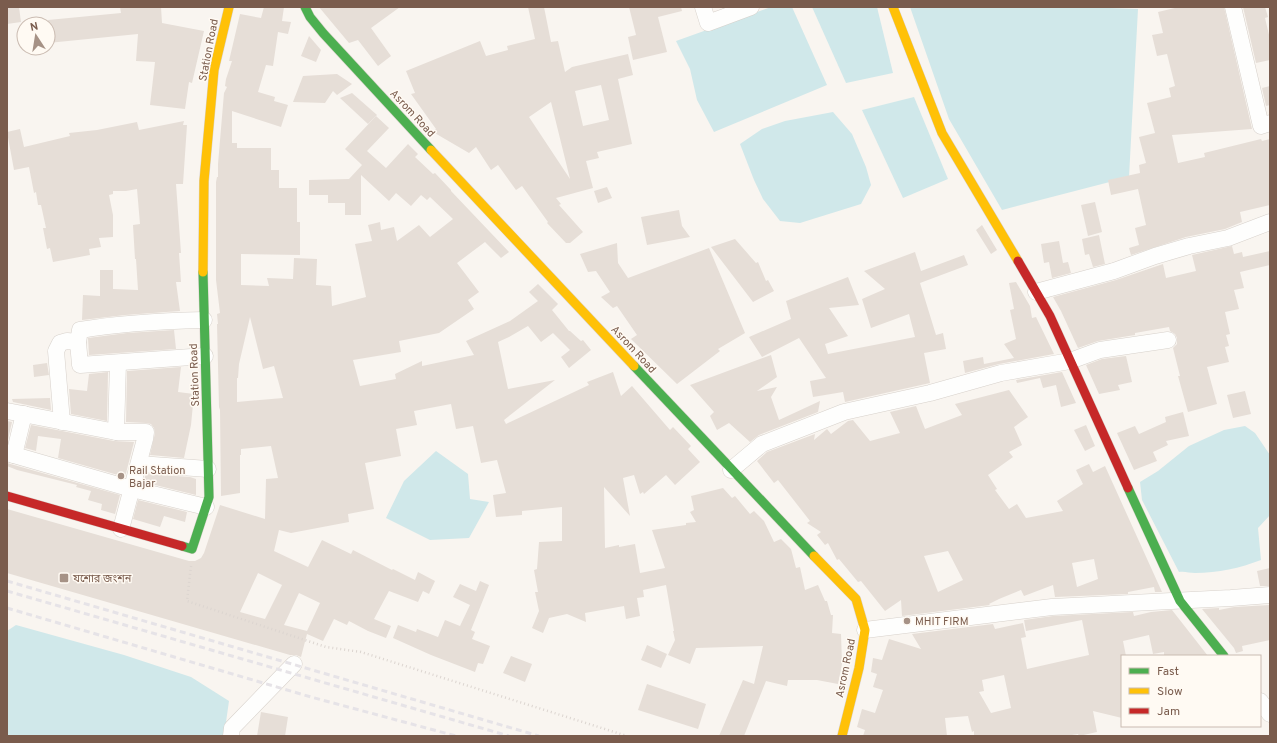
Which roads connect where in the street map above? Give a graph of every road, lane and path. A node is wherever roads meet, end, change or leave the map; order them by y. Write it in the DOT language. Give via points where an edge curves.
graph roads {
  1 [pos="229,7"];
  2 [pos="305,7"];
  3 [pos="703,7"];
  4 [pos="751,7"];
  5 [pos="893,7"];
  6 [pos="1233,7"];
  7 [pos="1270,123"];
  8 [pos="1270,222"];
  9 [pos="1036,292"];
  10 [pos="204,320"];
  11 [pos="1168,340"];
  12 [pos="78,342"];
  13 [pos="205,356"];
  14 [pos="1070,361"];
  15 [pos="118,363"];
  16 [pos="7,411"];
  17 [pos="24,414"];
  18 [pos="62,422"];
  19 [pos="116,432"];
  20 [pos="10,454"];
  21 [pos="139,464"];
  22 [pos="208,469"];
  23 [pos="732,470"];
  24 [pos="132,489"];
  25 [pos="7,496"];
  26 [pos="206,507"];
  27 [pos="121,529"];
  28 [pos="192,549"];
  29 [pos="1270,595"];
  30 [pos="1180,601"];
  31 [pos="865,630"];
  32 [pos="1223,655"];
  33 [pos="294,664"];
  34 [pos="1261,702"];
  35 [pos="1270,714"];
  36 [pos="231,736"];
  37 [pos="627,736"];
  38 [pos="842,736"];
  1 -- 10 [label="street, Station Road" via="214,70 204,181"];
  2 -- 23 [label="street, Asrom Road" via="323,33 438,158"];
  3 -- 4 [label="street" via="708,23"];
  5 -- 9 [label="street" via="942,133"];
  6 -- 7 [label="street" via="1261,126"];
  8 -- 9 [label="street" via="1228,238 1189,246 1114,271"];
  9 -- 14 [label="street"];
  10 -- 12 [label="street" via="111,325 80,330"];
  10 -- 13 [label="street, Station Road"];
  11 -- 14 [label="street" via="1100,350"];
  12 -- 15 [label="street" via="80,365"];
  12 -- 18 [label="street" via="60,343 56,351"];
  13 -- 15 [label="street"];
  13 -- 22 [label="street, Station Road"];
  14 -- 23 [label="street" via="1001,373 930,393 844,412 762,444"];
  14 -- 30 [label="street"];
  15 -- 19 [label="street"];
  16 -- 17 [label="street"];
  17 -- 18 [label="street"];
  17 -- 20 [label="street"];
  18 -- 19 [label="street"];
  19 -- 21 [label="street" via="146,432"];
  20 -- 24 [label="street"];
  21 -- 22 [label="street"];
  21 -- 24 [label="street"];
  22 -- 26 [label="street, Station Road" via="209,497"];
  23 -- 31 [label="street, Asrom Road" via="856,599"];
  24 -- 26 [label="street"];
  24 -- 27 [label="street"];
  25 -- 27 [label="street"];
  26 -- 28 [label="street, Station Road"];
  27 -- 28 [label="street"];
  28 -- 37 [label="path" via="187,601 326,647 361,652"];
  29 -- 30 [label="street"];
  30 -- 31 [label="street" via="1052,607"];
  30 -- 32 [label="street"];
  31 -- 38 [label="street, Asrom Road" via="859,668"];
  33 -- 36 [label="street" via="232,728"];
  34 -- 35 [label="street"];
}
